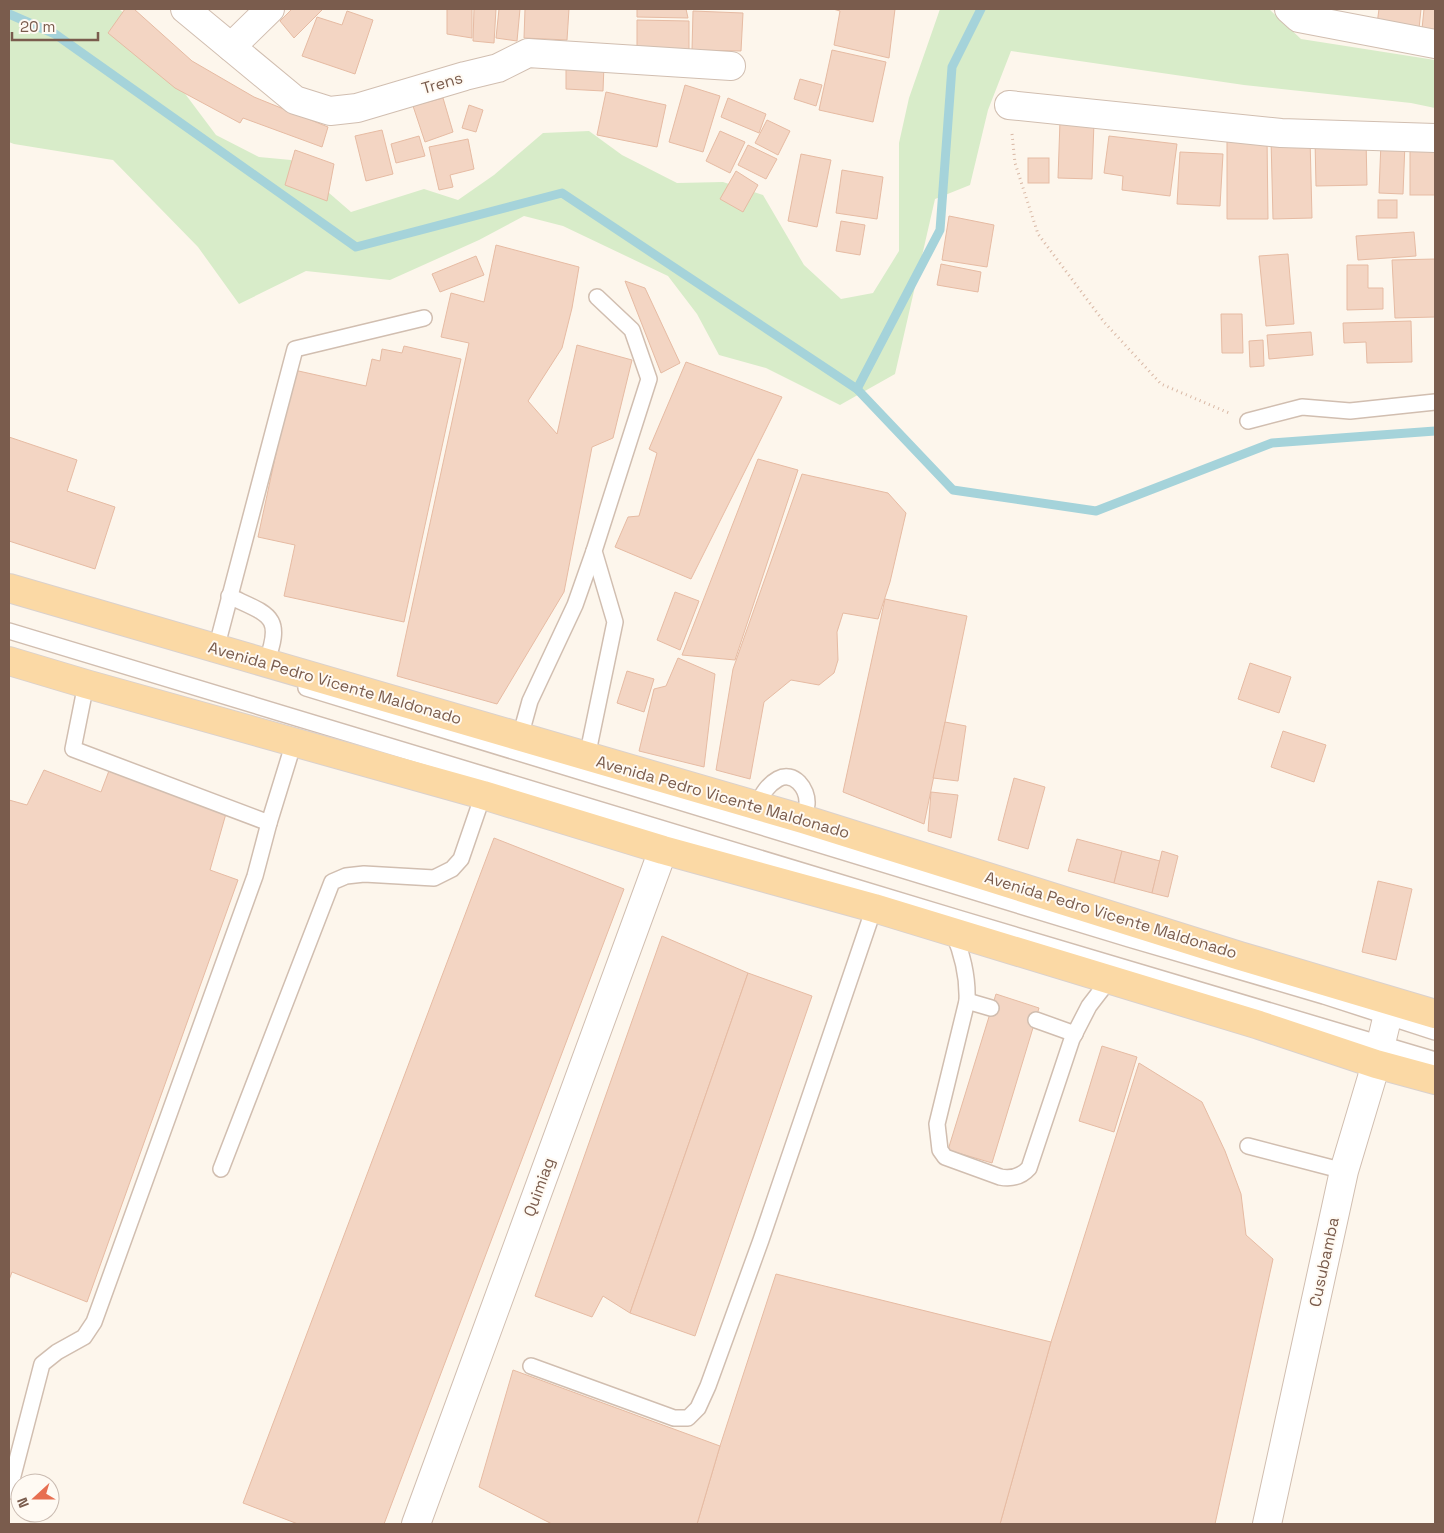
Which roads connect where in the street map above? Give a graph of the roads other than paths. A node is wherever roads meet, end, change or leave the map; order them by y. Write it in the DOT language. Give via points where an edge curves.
graph roads {
  1 [pos="185,9"];
  2 [pos="270,9"];
  3 [pos="1289,9"];
  4 [pos="1435,44"];
  5 [pos="231,46"];
  6 [pos="731,66"];
  7 [pos="1009,105"];
  8 [pos="1435,138"];
  9 [pos="596,297"];
  10 [pos="424,318"];
  11 [pos="1435,402"];
  12 [pos="1248,421"];
  13 [pos="594,551"];
  14 [pos="9,588"];
  15 [pos="229,596"];
  16 [pos="9,599"];
  17 [pos="9,631"];
  18 [pos="216,649"];
  19 [pos="9,660"];
  20 [pos="266,663"];
  21 [pos="86,684"];
  22 [pos="520,737"];
  23 [pos="294,742"];
  24 [pos="587,757"];
  25 [pos="484,795"];
  26 [pos="756,806"];
  27 [pos="803,819"];
  28 [pos="269,823"];
  29 [pos="663,850"];
  30 [pos="874,908"];
  31 [pos="954,932"];
  32 [pos="1109,980"];
  33 [pos="967,1001"];
  34 [pos="991,1008"];
  35 [pos="1390,1009"];
  36 [pos="1435,1014"];
  37 [pos="1036,1020"];
  38 [pos="1435,1032"];
  39 [pos="1075,1034"];
  40 [pos="1379,1054"];
  41 [pos="1435,1060"];
  42 [pos="1435,1080"];
  43 [pos="1248,1146"];
  44 [pos="221,1169"];
  45 [pos="1344,1171"];
  46 [pos="531,1366"];
  47 [pos="9,1491"];
  48 [pos="416,1524"];
  49 [pos="1267,1524"];
  1 -- 5 [label="street, Trens"];
  2 -- 5 [label="street"];
  3 -- 4 [label="street" via="1299,18"];
  5 -- 6 [label="street, Trens" via="295,100 330,111 357,108 498,68 528,53"];
  7 -- 8 [label="street" via="1281,133"];
  9 -- 13 [label="lane" via="632,330 649,379"];
  10 -- 15 [label="lane" via="295,349"];
  11 -- 12 [label="lane" via="1350,411 1302,407"];
  13 -- 22 [label="lane" via="575,604 530,701"];
  13 -- 24 [label="lane" via="615,622"];
  14 -- 18 [label="main road, Avenida Pedro Vicente Maldonado"];
  15 -- 18 [label="lane"];
  15 -- 20 [label="lane" via="265,612 272,622 274,634"];
  16 -- 35 [label="lane" via="1129,940 1324,996"];
  17 -- 40 [label="lane" via="958,918"];
  18 -- 20 [label="main road, Avenida Pedro Vicente Maldonado"];
  19 -- 21 [label="main road"];
  20 -- 22 [label="main road, Avenida Pedro Vicente Maldonado"];
  21 -- 23 [label="main road"];
  21 -- 28 [label="lane" via="73,749"];
  22 -- 24 [label="main road, Avenida Pedro Vicente Maldonado"];
  23 -- 25 [label="main road"];
  23 -- 28 [label="lane"];
  24 -- 26 [label="main road, Avenida Pedro Vicente Maldonado"];
  25 -- 29 [label="main road"];
  25 -- 44 [label="lane" via="461,859 452,869 434,878 364,874 332,882"];
  26 -- 27 [label="main road, Avenida Pedro Vicente Maldonado"];
  26 -- 27 [label="lane" via="764,791 785,776 795,779 806,793"];
  27 -- 35 [label="main road, Avenida Pedro Vicente Maldonado"];
  28 -- 47 [label="lane" via="255,876 94,1322 84,1337 42,1364"];
  29 -- 30 [label="main road"];
  29 -- 48 [label="street, Quimiag"];
  30 -- 31 [label="main road"];
  30 -- 46 [label="lane" via="761,1240 698,1408 688,1418 674,1418"];
  31 -- 32 [label="main road"];
  31 -- 33 [label="lane" via="961,951"];
  32 -- 39 [label="lane" via="1089,1006"];
  32 -- 40 [label="main road" via="1259,1026"];
  33 -- 34 [label="lane"];
  33 -- 39 [label="lane" via="937,1124 940,1150 945,1157 1000,1177 1019,1176 1029,1168"];
  35 -- 36 [label="main road, Avenida Pedro Vicente Maldonado"];
  35 -- 38 [label="lane"];
  35 -- 40 [label="street, Cusubamba"];
  37 -- 39 [label="lane"];
  40 -- 41 [label="lane"];
  40 -- 42 [label="main road"];
  40 -- 45 [label="street, Cusubamba"];
  43 -- 45 [label="lane"];
  45 -- 49 [label="street, Cusubamba"];
}
